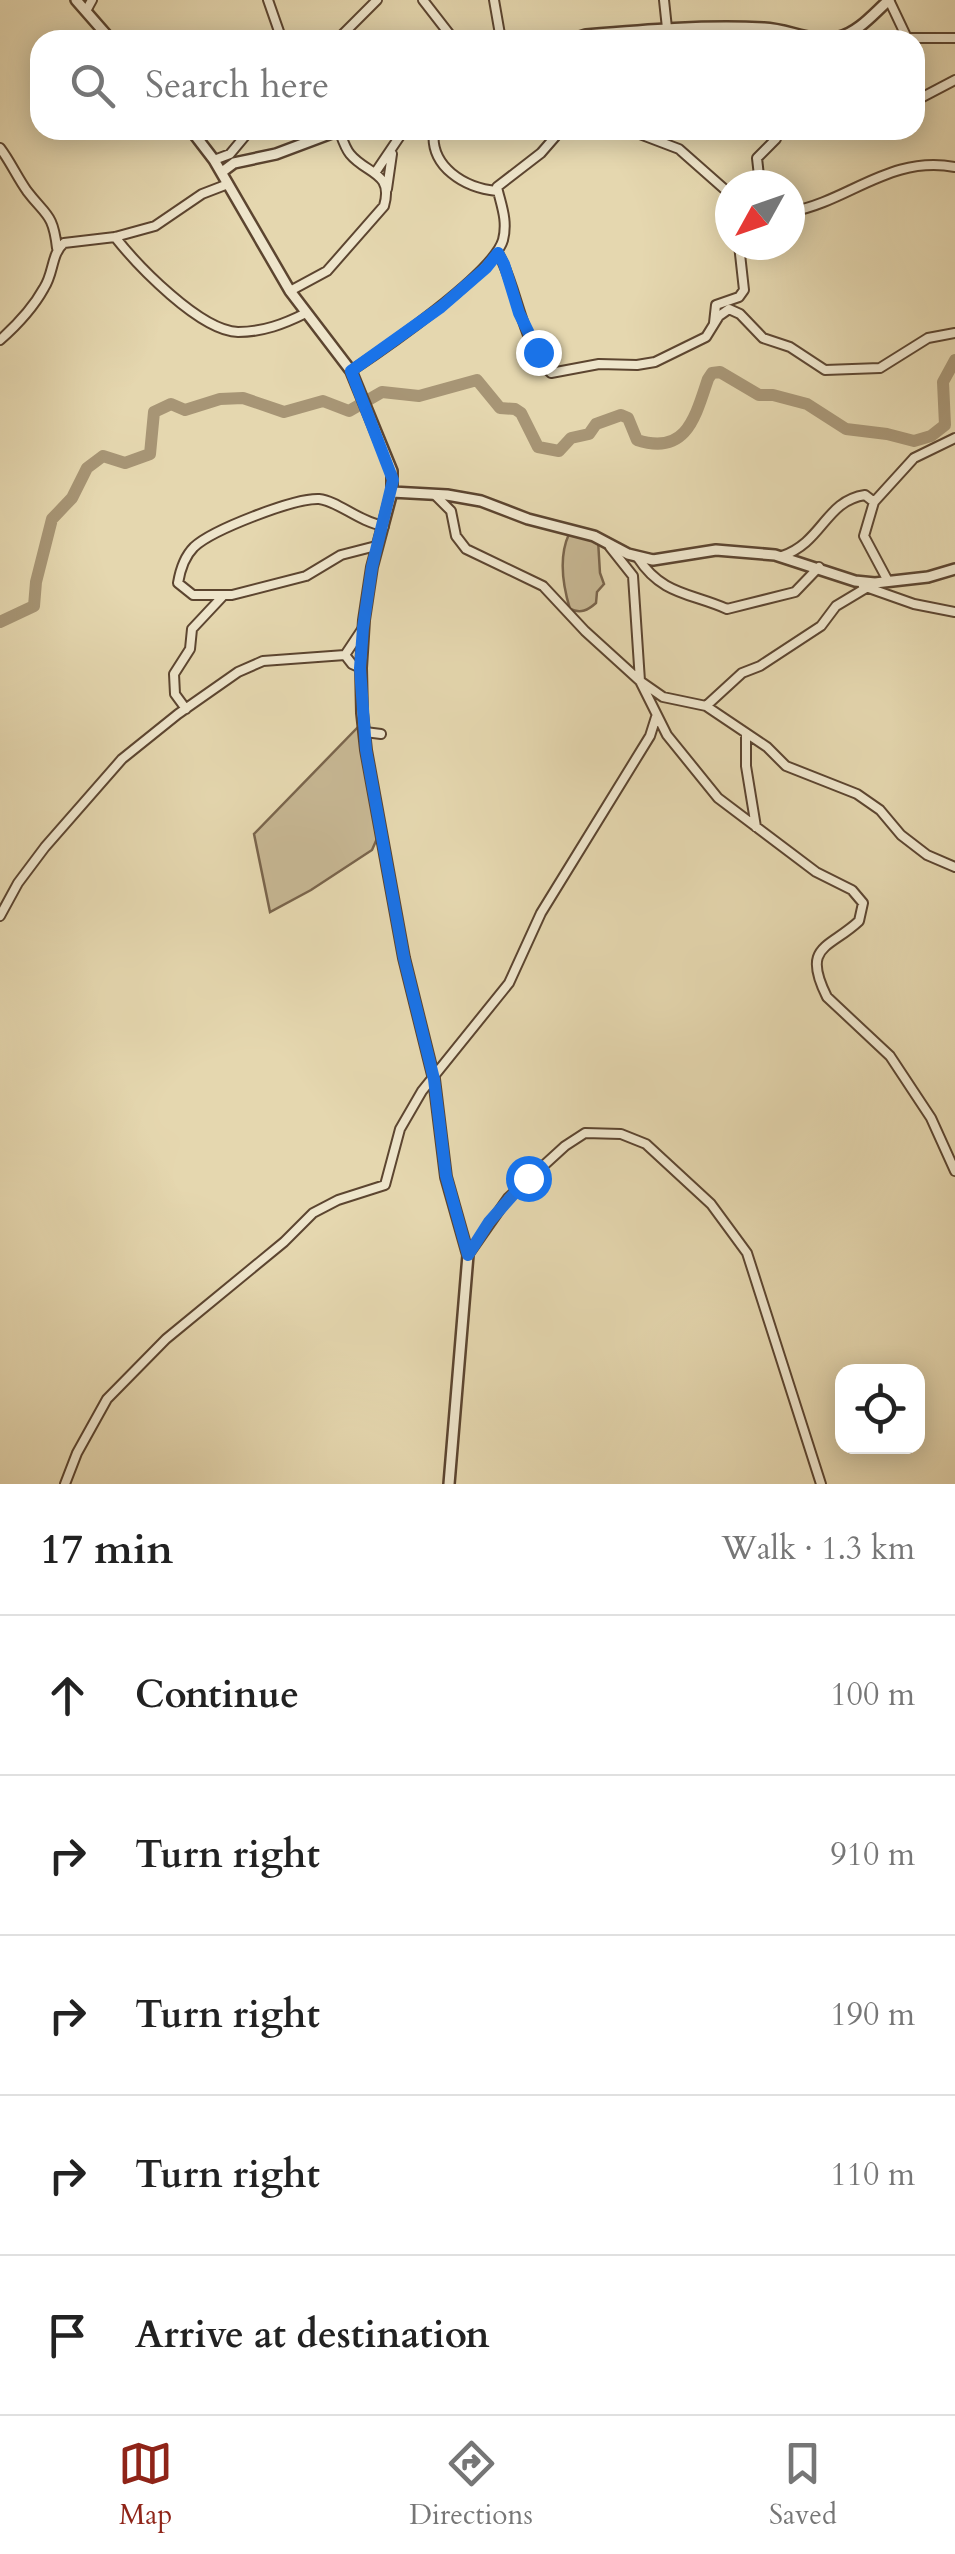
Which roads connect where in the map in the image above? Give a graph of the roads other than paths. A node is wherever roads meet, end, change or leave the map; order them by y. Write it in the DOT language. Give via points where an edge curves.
graph roads {
  1 [pos="76,0"];
  2 [pos="92,0"];
  3 [pos="268,0"];
  4 [pos="377,0"];
  5 [pos="424,0"];
  6 [pos="494,0"];
  7 [pos="664,0"];
  8 [pos="889,0"];
  9 [pos="86,11"];
  10 [pos="667,28"];
  11 [pos="102,30"];
  12 [pos="278,30"];
  13 [pos="347,30"];
  14 [pos="446,30"];
  15 [pos="499,30"];
  16 [pos="657,30"];
  17 [pos="738,30"];
  18 [pos="852,30"];
  19 [pos="904,30"];
  20 [pos="955,38"];
  21 [pos="925,39"];
  22 [pos="955,80"];
  23 [pos="925,93"];
  24 [pos="199,140"];
  25 [pos="242,140"];
  26 [pos="313,140"];
  27 [pos="344,140"];
  28 [pos="399,140"];
  29 [pos="435,140"];
  30 [pos="552,140"];
  31 [pos="657,140"];
  32 [pos="775,140"];
  33 [pos="0,148"];
  34 [pos="392,152"];
  35 [pos="214,160"];
  36 [pos="955,167"];
  37 [pos="758,170"];
  38 [pos="222,172"];
  39 [pos="375,173"];
  40 [pos="715,181"];
  41 [pos="228,184"];
  42 [pos="387,189"];
  43 [pos="497,191"];
  44 [pos="805,208"];
  45 [pos="114,236"];
  46 [pos="58,248"];
  47 [pos="498,253"];
  48 [pos="741,260"];
  49 [pos="290,291"];
  50 [pos="306,313"];
  51 [pos="714,323"];
  52 [pos="955,333"];
  53 [pos="0,340"];
  54 [pos="351,371"];
  55 [pos="955,438"];
  56 [pos="392,492"];
  57 [pos="433,494"];
  58 [pos="874,502"];
  59 [pos="384,526"];
  60 [pos="607,543"];
  61 [pos="376,546"];
  62 [pos="782,556"];
  63 [pos="638,558"];
  64 [pos="820,567"];
  65 [pos="955,569"];
  66 [pos="855,581"];
  67 [pos="888,581"];
  68 [pos="866,588"];
  69 [pos="222,597"];
  70 [pos="955,612"];
  71 [pos="363,628"];
  72 [pos="345,654"];
  73 [pos="360,668"];
  74 [pos="640,681"];
  75 [pos="706,706"];
  76 [pos="186,709"];
  77 [pos="656,717"];
  78 [pos="365,732"];
  79 [pos="381,734"];
  80 [pos="746,734"];
  81 [pos="756,826"];
  82 [pos="955,867"];
  83 [pos="0,916"];
  84 [pos="434,1079"];
  85 [pos="955,1171"];
  86 [pos="468,1255"];
  87 [pos="66,1484"];
  88 [pos="450,1484"];
  89 [pos="821,1484"];
  1 -- 9 [label="street"];
  2 -- 9 [label="street"];
  3 -- 12 [label="street"];
  4 -- 13 [label="street"];
  5 -- 14 [label="street"];
  6 -- 15 [label="street"];
  7 -- 10 [label="street"];
  8 -- 18 [label="street"];
  8 -- 19 [label="street"];
  9 -- 11 [label="street"];
  10 -- 16 [label="street"];
  10 -- 17 [label="street"];
  20 -- 21 [label="street"];
  22 -- 23 [label="street"];
  24 -- 35 [label="street"];
  25 -- 35 [label="street"];
  26 -- 38 [label="street" via="234,162"];
  27 -- 39 [label="street" via="352,157"];
  28 -- 34 [label="street"];
  29 -- 43 [label="street" via="446,168 473,188"];
  30 -- 43 [label="street"];
  31 -- 40 [label="street" via="679,148"];
  32 -- 37 [label="street" via="757,158"];
  33 -- 46 [label="street" via="45,208"];
  34 -- 39 [label="street"];
  34 -- 42 [label="street"];
  35 -- 38 [label="street"];
  36 -- 44 [label="street" via="897,168"];
  38 -- 41 [label="street"];
  39 -- 42 [label="street"];
  41 -- 45 [label="street" via="155,226"];
  41 -- 49 [label="street"];
  42 -- 49 [label="street" via="382,210 332,266"];
  43 -- 47 [label="street" via="505,218"];
  45 -- 46 [label="street"];
  45 -- 50 [label="street" via="193,311 230,330 269,329"];
  46 -- 53 [label="street" via="46,287"];
  47 -- 51 [label="street" via="519,313 551,372 655,362 706,336"];
  47 -- 54 [label="street" via="441,307"];
  48 -- 51 [label="street" via="744,290 716,305"];
  49 -- 50 [label="street"];
  50 -- 54 [label="street"];
  51 -- 52 [label="street" via="723,311 734,311 763,338 830,370 880,368 928,338"];
  54 -- 56 [label="street" via="392,471"];
  55 -- 58 [label="street" via="914,458"];
  56 -- 57 [label="street"];
  56 -- 59 [label="street"];
  57 -- 60 [label="street" via="481,500"];
  57 -- 74 [label="street" via="451,511 466,549 543,586"];
  58 -- 62 [label="street" via="865,495 839,504 804,547"];
  58 -- 67 [label="street" via="864,536"];
  59 -- 61 [label="street"];
  59 -- 69 [label="street" via="318,499 225,527 189,552 178,578 192,595"];
  60 -- 63 [label="street"];
  60 -- 74 [label="street" via="632,576"];
  61 -- 69 [label="street" via="341,555 306,576"];
  61 -- 71 [label="street"];
  62 -- 63 [label="street" via="716,550"];
  62 -- 64 [label="street"];
  63 -- 64 [label="street" via="668,589 727,609 795,592"];
  64 -- 66 [label="street"];
  65 -- 67 [label="street"];
  66 -- 67 [label="street"];
  66 -- 68 [label="street"];
  68 -- 70 [label="street"];
  68 -- 75 [label="street" via="836,606 821,626 742,673"];
  69 -- 76 [label="street" via="192,629 190,649 174,674 174,694"];
  71 -- 72 [label="street"];
  71 -- 73 [label="street"];
  72 -- 73 [label="street"];
  72 -- 76 [label="street" via="263,661"];
  73 -- 78 [label="street"];
  74 -- 75 [label="street" via="663,697"];
  74 -- 77 [label="street"];
  75 -- 80 [label="street"];
  76 -- 83 [label="street" via="122,759 44,848"];
  77 -- 81 [label="street" via="718,798"];
  77 -- 84 [label="street" via="541,913 509,982"];
  78 -- 79 [label="street"];
  78 -- 84 [label="street" via="404,958"];
  80 -- 81 [label="street"];
  80 -- 82 [label="street" via="786,766 858,794 901,835"];
  81 -- 85 [label="street" via="859,895 859,920 818,954 823,988 890,1056 931,1118"];
  84 -- 86 [label="street" via="446,1176"];
  84 -- 87 [label="street" via="400,1129 385,1185 313,1213 166,1339 107,1399"];
  86 -- 88 [label="street"];
  86 -- 89 [label="street" via="508,1198 585,1133 621,1134 646,1144 712,1204 747,1253"];
}
